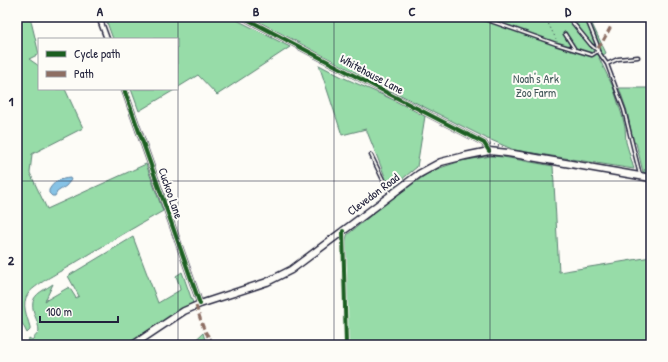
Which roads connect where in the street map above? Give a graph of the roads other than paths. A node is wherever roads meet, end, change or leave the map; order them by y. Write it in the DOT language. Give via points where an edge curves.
graph roads {
  1 [pos="99,17"];
  2 [pos="243,17"];
  3 [pos="479,17"];
  4 [pos="568,17"];
  5 [pos="586,17"];
  6 [pos="565,34"];
  7 [pos="107,38"];
  8 [pos="574,49"];
  9 [pos="598,51"];
  10 [pos="638,57"];
  11 [pos="607,64"];
  12 [pos="124,90"];
  13 [pos="489,151"];
  14 [pos="371,155"];
  15 [pos="639,173"];
  16 [pos="651,178"];
  17 [pos="390,196"];
  18 [pos="343,231"];
  19 [pos="200,304"];
  20 [pos="134,345"];
  21 [pos="346,345"];
  1 -- 7 [label="street"];
  2 -- 13 [label="street, Whitehouse Lane" via="484,143"];
  3 -- 8 [label="lane"];
  4 -- 9 [label="lane"];
  5 -- 9 [label="lane"];
  6 -- 8 [label="lane"];
  8 -- 9 [label="lane" via="592,55"];
  9 -- 11 [label="lane"];
  10 -- 11 [label="lane" via="618,59"];
  11 -- 15 [label="lane" via="624,110"];
  12 -- 19 [label="street, Cuckoo Lane"];
  13 -- 15 [label="main road, Clevedon Road"];
  13 -- 17 [label="main road, Clevedon Road" via="441,162 418,174"];
  14 -- 17 [label="lane"];
  15 -- 16 [label="main road, Clevedon Road"];
  17 -- 18 [label="main road, Clevedon Road"];
  18 -- 19 [label="main road, Clevedon Road" via="291,270 267,282"];
  18 -- 21 [label="lane"];
  19 -- 20 [label="main road, Clevedon Road" via="184,311"];
}
